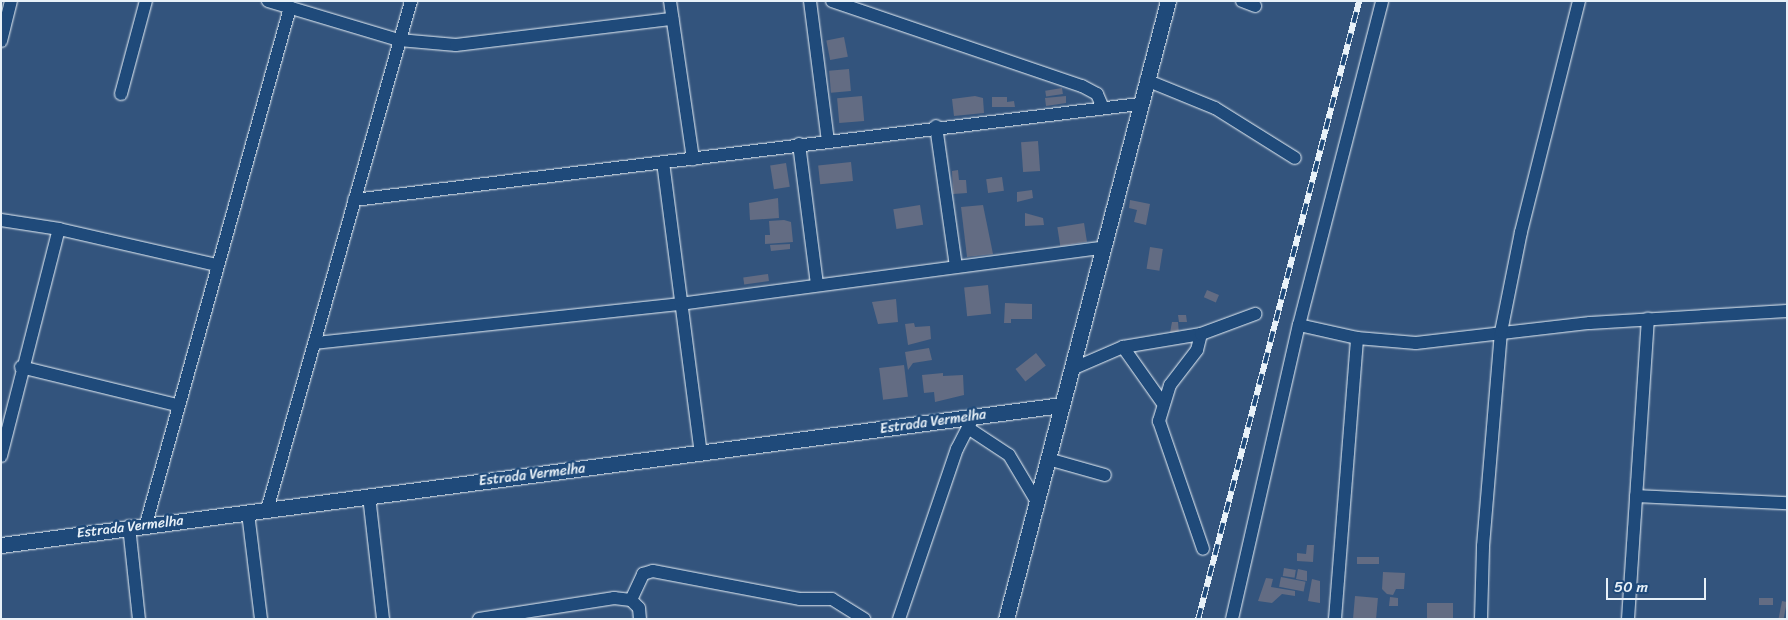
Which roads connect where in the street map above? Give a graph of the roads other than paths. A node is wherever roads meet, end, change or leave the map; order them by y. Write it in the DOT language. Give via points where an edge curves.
graph roads {
  1 [pos="12,1"];
  2 [pos="146,1"];
  3 [pos="268,1"];
  4 [pos="411,1"];
  5 [pos="670,1"];
  6 [pos="810,1"];
  7 [pos="832,1"];
  8 [pos="1168,1"];
  9 [pos="1242,1"];
  10 [pos="1382,1"];
  11 [pos="1579,1"];
  12 [pos="1255,6"];
  13 [pos="290,8"];
  14 [pos="672,19"];
  15 [pos="399,40"];
  16 [pos="1,42"];
  17 [pos="1146,80"];
  18 [pos="121,94"];
  19 [pos="1139,104"];
  20 [pos="1103,108"];
  21 [pos="936,126"];
  22 [pos="828,142"];
  23 [pos="798,144"];
  24 [pos="693,158"];
  25 [pos="1295,158"];
  26 [pos="663,162"];
  27 [pos="354,200"];
  28 [pos="1,220"];
  29 [pos="59,229"];
  30 [pos="1105,247"];
  31 [pos="216,265"];
  32 [pos="956,266"];
  33 [pos="817,284"];
  34 [pos="680,304"];
  35 [pos="1787,311"];
  36 [pos="1255,314"];
  37 [pos="1648,319"];
  38 [pos="1299,325"];
  39 [pos="1500,332"];
  40 [pos="1201,334"];
  41 [pos="1358,338"];
  42 [pos="315,343"];
  43 [pos="1123,347"];
  44 [pos="21,367"];
  45 [pos="1072,369"];
  46 [pos="1162,402"];
  47 [pos="177,405"];
  48 [pos="1062,405"];
  49 [pos="971,423"];
  50 [pos="701,453"];
  51 [pos="1,456"];
  52 [pos="1048,459"];
  53 [pos="1104,474"];
  54 [pos="369,496"];
  55 [pos="1636,496"];
  56 [pos="1037,502"];
  57 [pos="1787,503"];
  58 [pos="267,510"];
  59 [pos="248,513"];
  60 [pos="146,524"];
  61 [pos="129,526"];
  62 [pos="1,545"];
  63 [pos="1203,549"];
  64 [pos="630,600"];
  65 [pos="139,619"];
  66 [pos="261,619"];
  67 [pos="384,619"];
  68 [pos="479,619"];
  69 [pos="640,619"];
  70 [pos="864,619"];
  71 [pos="899,619"];
  72 [pos="1006,619"];
  73 [pos="1232,619"];
  74 [pos="1335,619"];
  75 [pos="1481,619"];
  76 [pos="1628,619"];
  1 -- 16 [label="street"];
  2 -- 18 [label="street"];
  3 -- 13 [label="street"];
  4 -- 15 [label="street"];
  5 -- 14 [label="street"];
  6 -- 22 [label="street"];
  7 -- 20 [label="street" via="1082,86 1097,94"];
  8 -- 17 [label="street"];
  9 -- 12 [label="street"];
  10 -- 38 [label="street"];
  11 -- 39 [label="street" via="1521,232"];
  13 -- 15 [label="street"];
  13 -- 31 [label="street"];
  14 -- 15 [label="street" via="456,45"];
  14 -- 24 [label="street"];
  15 -- 27 [label="street"];
  17 -- 19 [label="street"];
  17 -- 25 [label="street" via="1215,108"];
  19 -- 20 [label="street"];
  19 -- 30 [label="street"];
  20 -- 21 [label="street"];
  21 -- 22 [label="street"];
  21 -- 32 [label="street"];
  22 -- 23 [label="street"];
  23 -- 24 [label="street"];
  23 -- 33 [label="street"];
  24 -- 26 [label="street"];
  26 -- 27 [label="street"];
  26 -- 34 [label="street"];
  27 -- 42 [label="street"];
  28 -- 29 [label="street"];
  29 -- 31 [label="street"];
  29 -- 44 [label="street"];
  30 -- 32 [label="street"];
  30 -- 45 [label="street"];
  31 -- 47 [label="street"];
  32 -- 33 [label="street"];
  33 -- 34 [label="street"];
  34 -- 42 [label="street"];
  34 -- 50 [label="street"];
  35 -- 37 [label="street"];
  36 -- 40 [label="street"];
  37 -- 39 [label="street"];
  37 -- 55 [label="street"];
  38 -- 41 [label="street"];
  38 -- 73 [label="street"];
  39 -- 41 [label="street" via="1460,341 1416,343"];
  39 -- 75 [label="street" via="1483,546"];
  40 -- 43 [label="street"];
  40 -- 46 [label="street" via="1197,350 1170,385"];
  41 -- 74 [label="street"];
  42 -- 58 [label="street"];
  43 -- 45 [label="street"];
  43 -- 46 [label="street"];
  44 -- 47 [label="street"];
  44 -- 51 [label="street"];
  45 -- 48 [label="street"];
  46 -- 63 [label="street" via="1160,421 1164,437"];
  47 -- 60 [label="street"];
  48 -- 49 [label="street, Estrada Vermelha"];
  48 -- 52 [label="street"];
  49 -- 50 [label="street, Estrada Vermelha"];
  49 -- 56 [label="street" via="1009,455"];
  49 -- 71 [label="street"];
  50 -- 54 [label="street, Estrada Vermelha"];
  52 -- 53 [label="street"];
  52 -- 56 [label="street"];
  54 -- 58 [label="street, Estrada Vermelha"];
  54 -- 67 [label="street"];
  55 -- 57 [label="street"];
  55 -- 76 [label="street"];
  56 -- 72 [label="street"];
  58 -- 59 [label="street, Estrada Vermelha"];
  59 -- 60 [label="street, Estrada Vermelha"];
  59 -- 66 [label="street"];
  60 -- 61 [label="street, Estrada Vermelha"];
  61 -- 62 [label="street, Estrada Vermelha"];
  61 -- 65 [label="street"];
  64 -- 68 [label="street" via="598,599"];
  64 -- 69 [label="street" via="639,608"];
  64 -- 70 [label="street" via="643,574 653,571 800,599 832,599"];
}
